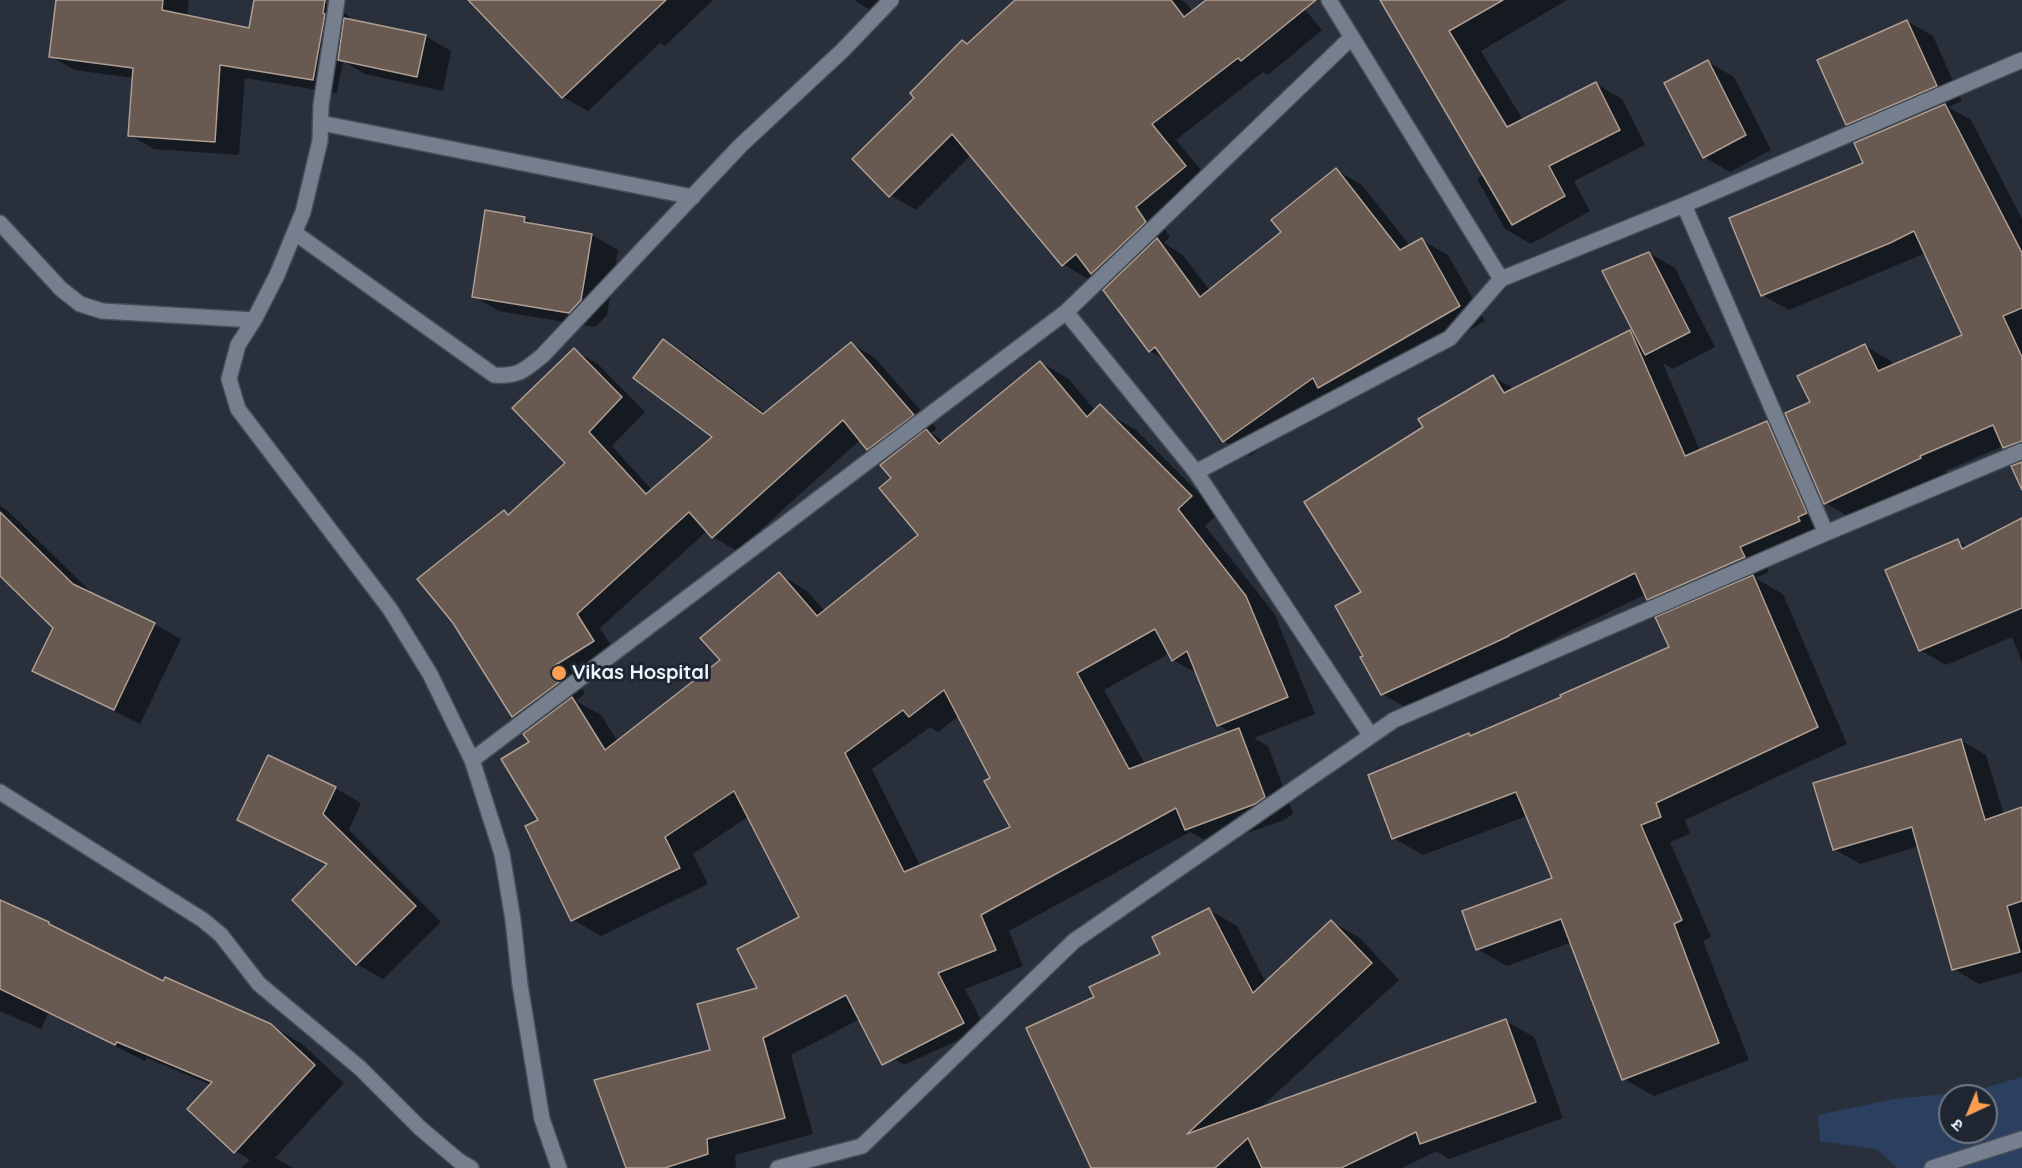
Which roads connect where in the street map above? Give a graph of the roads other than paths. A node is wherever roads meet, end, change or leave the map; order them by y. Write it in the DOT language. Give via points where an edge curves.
graph roads {
  1 [pos="337,0"];
  2 [pos="891,0"];
  3 [pos="1329,0"];
  4 [pos="1352,37"];
  5 [pos="2022,60"];
  6 [pos="321,123"];
  7 [pos="693,196"];
  8 [pos="1683,205"];
  9 [pos="0,223"];
  10 [pos="295,233"];
  11 [pos="1501,279"];
  12 [pos="1066,312"];
  13 [pos="254,320"];
  14 [pos="2022,451"];
  15 [pos="1196,472"];
  16 [pos="1826,533"];
  17 [pos="1371,736"];
  18 [pos="472,760"];
  19 [pos="0,792"];
  20 [pos="2022,1139"];
  21 [pos="471,1168"];
  22 [pos="560,1168"];
  23 [pos="778,1168"];
  24 [pos="1932,1168"];
  1 -- 6 [label="street"];
  2 -- 7 [label="street"];
  3 -- 4 [label="street"];
  4 -- 11 [label="street"];
  4 -- 12 [label="street"];
  5 -- 8 [label="street"];
  6 -- 7 [label="street"];
  6 -- 10 [label="street" via="318,151"];
  7 -- 10 [label="street" via="543,355 510,377 494,375"];
  8 -- 11 [label="street"];
  8 -- 16 [label="street"];
  9 -- 13 [label="street" via="80,304 102,311"];
  10 -- 13 [label="street"];
  11 -- 15 [label="street" via="1450,338"];
  12 -- 15 [label="street"];
  12 -- 18 [label="street"];
  13 -- 18 [label="street" via="238,345 229,378 237,409 390,609 430,674"];
  14 -- 16 [label="street"];
  15 -- 17 [label="street"];
  16 -- 17 [label="street" via="1394,720"];
  17 -- 23 [label="street" via="1074,941 862,1146"];
  18 -- 22 [label="street" via="502,854 542,1119"];
  19 -- 21 [label="street" via="203,920 221,935 259,984 360,1068 420,1128"];
  20 -- 24 [label="street"];
}
